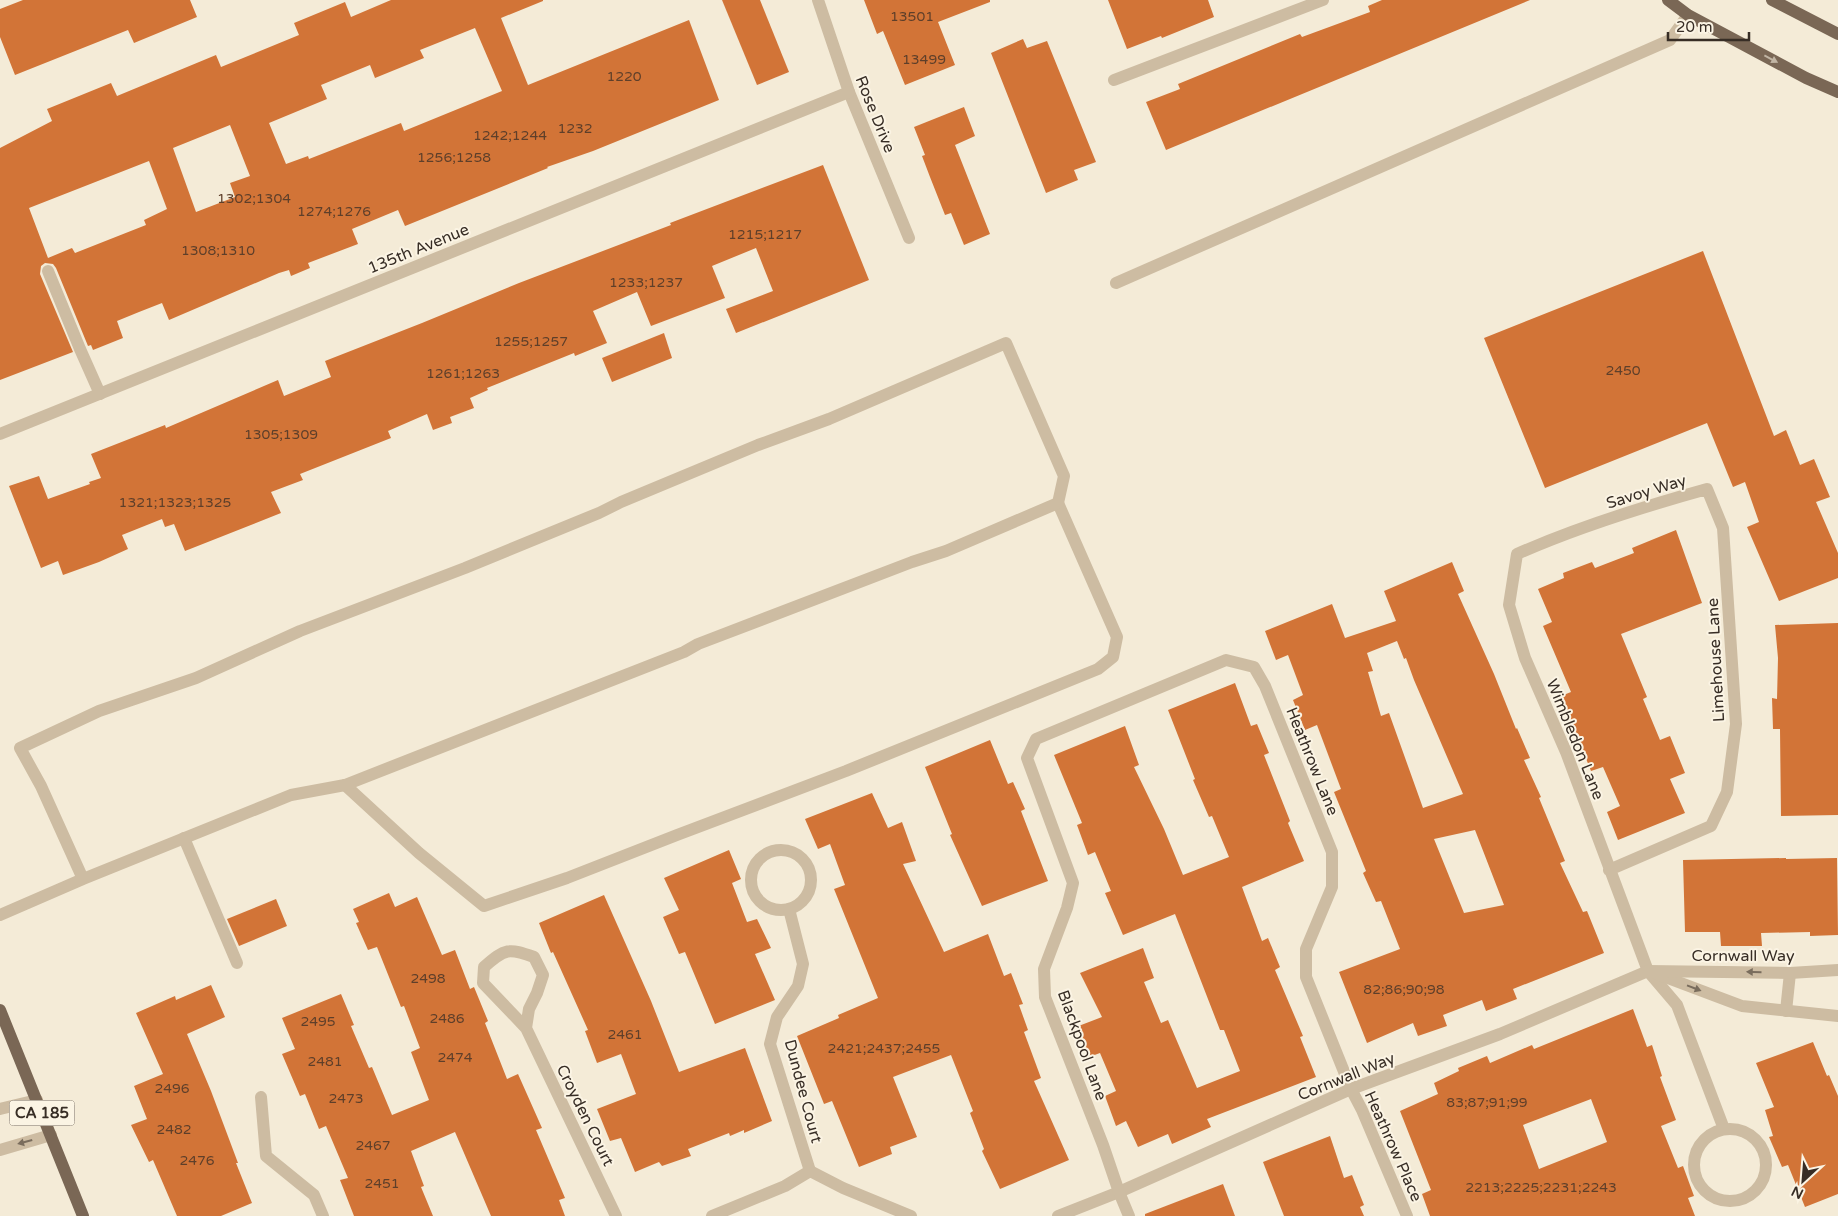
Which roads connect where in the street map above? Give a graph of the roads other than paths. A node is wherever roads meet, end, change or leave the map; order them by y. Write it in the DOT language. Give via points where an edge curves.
graph roads {
  1 [pos="818,0"];
  2 [pos="1323,0"];
  3 [pos="1668,0"];
  4 [pos="1772,0"];
  5 [pos="1688,15"];
  6 [pos="1838,34"];
  7 [pos="1114,80"];
  8 [pos="849,92"];
  9 [pos="1838,92"];
  10 [pos="909,238"];
  11 [pos="48,271"];
  12 [pos="1116,283"];
  13 [pos="100,394"];
  14 [pos="0,434"];
  15 [pos="1058,503"];
  16 [pos="1722,528"];
  17 [pos="1555,538"];
  18 [pos="1036,739"];
  19 [pos="345,785"];
  20 [pos="184,838"];
  21 [pos="1609,870"];
  22 [pos="83,878"];
  23 [pos="789,909"];
  24 [pos="0,916"];
  25 [pos="237,963"];
  26 [pos="1838,970"];
  27 [pos="1648,971"];
  28 [pos="1790,973"];
  29 [pos="0,1010"];
  30 [pos="1786,1011"];
  31 [pos="1838,1016"];
  32 [pos="526,1028"];
  33 [pos="1351,1089"];
  34 [pos="261,1097"];
  35 [pos="37,1100"];
  36 [pos="0,1109"];
  37 [pos="1724,1129"];
  38 [pos="51,1135"];
  39 [pos="0,1150"];
  40 [pos="810,1171"];
  41 [pos="1119,1192"];
  42 [pos="83,1216"];
  43 [pos="323,1216"];
  44 [pos="616,1216"];
  45 [pos="712,1216"];
  46 [pos="911,1216"];
  47 [pos="1058,1216"];
  48 [pos="1129,1216"];
  49 [pos="1407,1216"];
  1 -- 8 [label="street, Rose Drive"];
  2 -- 7 [label="street"];
  3 -- 5 [label="main road"];
  4 -- 6 [label="main road"];
  5 -- 9 [label="main road, one-way"];
  5 -- 12 [label="street" via="1670,40"];
  8 -- 10 [label="street, Rose Drive"];
  8 -- 13 [label="street, 135th Avenue"];
  11 -- 13 [label="street"];
  13 -- 14 [label="street, 135th Avenue"];
  15 -- 19 [label="street" via="946,551 698,644"];
  15 -- 19 [label="street" via="1117,637 1113,657 1098,669 846,771 567,878 484,906 419,853"];
  15 -- 22 [label="street" via="1064,476 1006,343 837,416 758,445 465,568 300,630 196,678 99,711 20,748"];
  16 -- 17 [label="street, Savoy Way" via="1707,489"];
  16 -- 21 [label="street, Limehouse Lane" via="1736,724 1726,792 1711,826"];
  17 -- 21 [label="street, Wimbledon Lane" via="1517,554 1509,605 1525,658 1566,752"];
  18 -- 33 [label="street, Heathrow Lane" via="1226,660 1254,667 1265,686 1332,852 1332,887 1306,949 1306,977"];
  18 -- 41 [label="street, Blackpool Lane" via="1027,758 1073,883 1044,969 1045,997"];
  19 -- 20 [label="street" via="291,795"];
  20 -- 22 [label="street"];
  20 -- 25 [label="street"];
  21 -- 27 [label="street, Wimbledon Lane"];
  22 -- 24 [label="street"];
  23 -- 23 [label="street" via="798,905 810,890 810,870 805,861 789,850 769,852 754,865 752,889 760,902 769,907"];
  23 -- 40 [label="street, Dundee Court" via="802,964 798,986 777,1017 770,1044"];
  26 -- 28 [label="street, Cornwall Way"];
  28 -- 27 [label="street, Cornwall Way, one-way"];
  27 -- 30 [label="street, Cornwall Way, one-way" via="1742,1006"];
  27 -- 33 [label="street, Cornwall Way" via="1500,1034"];
  27 -- 37 [label="street, Wimbledon Lane" via="1677,1005"];
  28 -- 30 [label="street"];
  29 -- 35 [label="main road, CA 185"];
  30 -- 31 [label="street, Cornwall Way"];
  32 -- 32 [label="street, Croyden Court" via="529,1009 543,974 534,957 514,950 496,956 484,967 483,983"];
  32 -- 44 [label="street, Croyden Court"];
  33 -- 41 [label="street, Cornwall Way"];
  33 -- 49 [label="street, Heathrow Place"];
  34 -- 43 [label="street" via="266,1156 314,1195"];
  35 -- 36 [label="street"];
  35 -- 38 [label="main road, CA 185"];
  37 -- 37 [label="street" via="1737,1129 1754,1138 1766,1159 1766,1172 1760,1187 1750,1196 1735,1201 1715,1199 1698,1182 1694,1170 1696,1152 1703,1141"];
  38 -- 39 [label="street, one-way"];
  38 -- 42 [label="main road, CA 185"];
  40 -- 45 [label="street" via="786,1186"];
  40 -- 46 [label="street"];
  41 -- 47 [label="street, Cornwall Way"];
  41 -- 48 [label="street, Blackpool Lane"];
}
